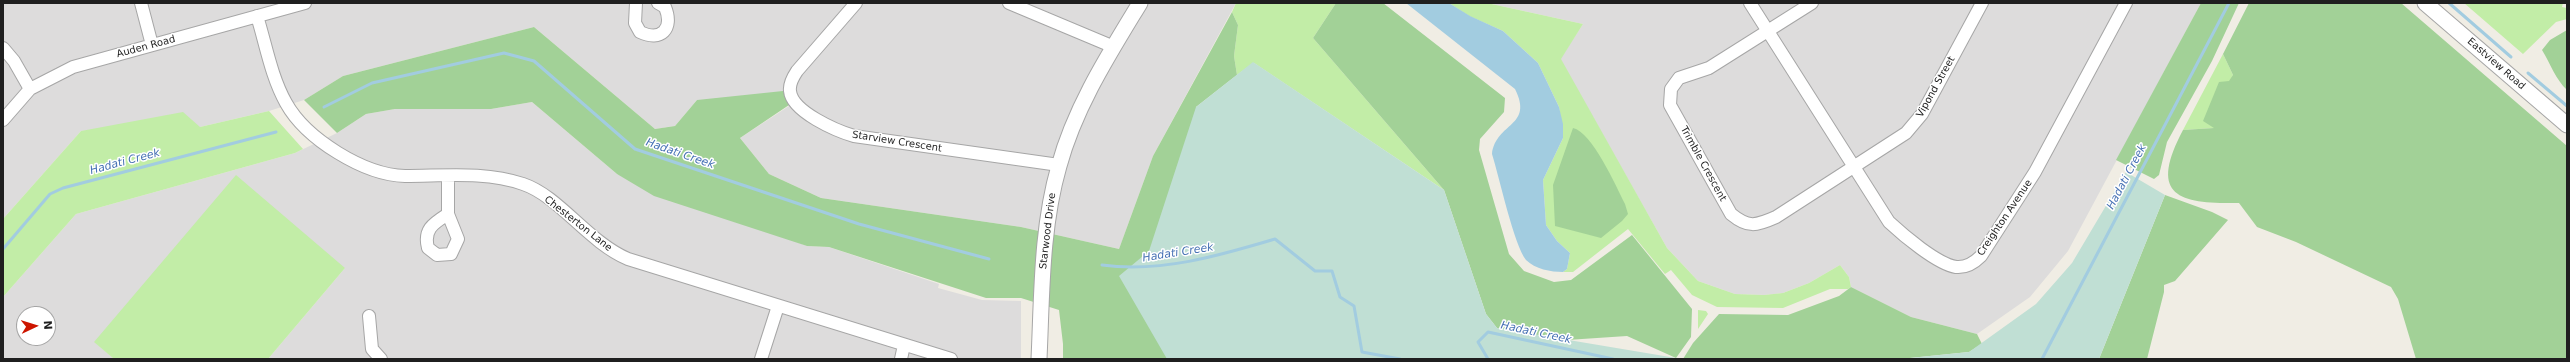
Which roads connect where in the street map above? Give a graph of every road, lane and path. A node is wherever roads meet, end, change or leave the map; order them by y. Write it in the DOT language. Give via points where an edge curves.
graph roads {
  1 [pos="141,3"];
  2 [pos="305,3"];
  3 [pos="636,3"];
  4 [pos="658,3"];
  5 [pos="856,3"];
  6 [pos="1009,3"];
  7 [pos="1140,3"];
  8 [pos="1750,3"];
  9 [pos="1812,3"];
  10 [pos="1982,3"];
  11 [pos="2126,3"];
  12 [pos="2425,3"];
  13 [pos="257,16"];
  14 [pos="1767,32"];
  15 [pos="152,45"];
  16 [pos="1114,47"];
  17 [pos="3,48"];
  18 [pos="30,89"];
  19 [pos="3,120"];
  20 [pos="2567,125"];
  21 [pos="1059,165"];
  22 [pos="1853,169"];
  23 [pos="448,176"];
  24 [pos="448,214"];
  25 [pos="778,306"];
  26 [pos="368,316"];
  27 [pos="904,344"];
  28 [pos="381,359"];
  29 [pos="761,359"];
  30 [pos="900,359"];
  31 [pos="952,359"];
  32 [pos="1039,359"];
  1 -- 15 [label="street"];
  2 -- 13 [label="street, Auden Road"];
  3 -- 4 [label="street" via="635,23 640,32 650,37 661,34 668,26 669,16 665,7"];
  5 -- 21 [label="street, Starview Crescent" via="794,76 790,92 795,103 803,110 839,131 854,136"];
  6 -- 16 [label="street"];
  7 -- 16 [label="street, Starwood Drive"];
  8 -- 14 [label="street, Creighton Avenue"];
  9 -- 14 [label="street"];
  10 -- 22 [label="street, Vipond Street" via="1914,125 1894,142"];
  11 -- 22 [label="street, Creighton Avenue" via="2035,172 1975,262 1965,267 1944,263 1900,233 1879,210"];
  12 -- 20 [label="street, Eastview Road"];
  13 -- 15 [label="street, Auden Road"];
  13 -- 23 [label="street, Chesterton Lane" via="276,82 286,104 300,122 359,166 403,176"];
  14 -- 22 [label="street, Creighton Avenue"];
  14 -- 22 [label="street, Trimble Crescent" via="1709,68 1679,78 1671,88 1669,97 1670,105 1731,214 1742,223 1754,225 1765,222"];
  15 -- 18 [label="street, Auden Road" via="73,67"];
  16 -- 21 [label="street, Starwood Drive" via="1080,110"];
  17 -- 18 [label="street" via="14,61"];
  18 -- 19 [label="street, Auden Road"];
  21 -- 32 [label="street, Starwood Drive" via="1044,248"];
  23 -- 24 [label="street"];
  23 -- 25 [label="street, Chesterton Lane" via="503,178 525,185 550,200 597,242 613,252"];
  25 -- 27 [label="street, Chesterton Lane"];
  25 -- 29 [label="street"];
  26 -- 28 [label="street" via="372,349"];
  27 -- 30 [label="street"];
  27 -- 31 [label="street, Chesterton Lane"];
}
